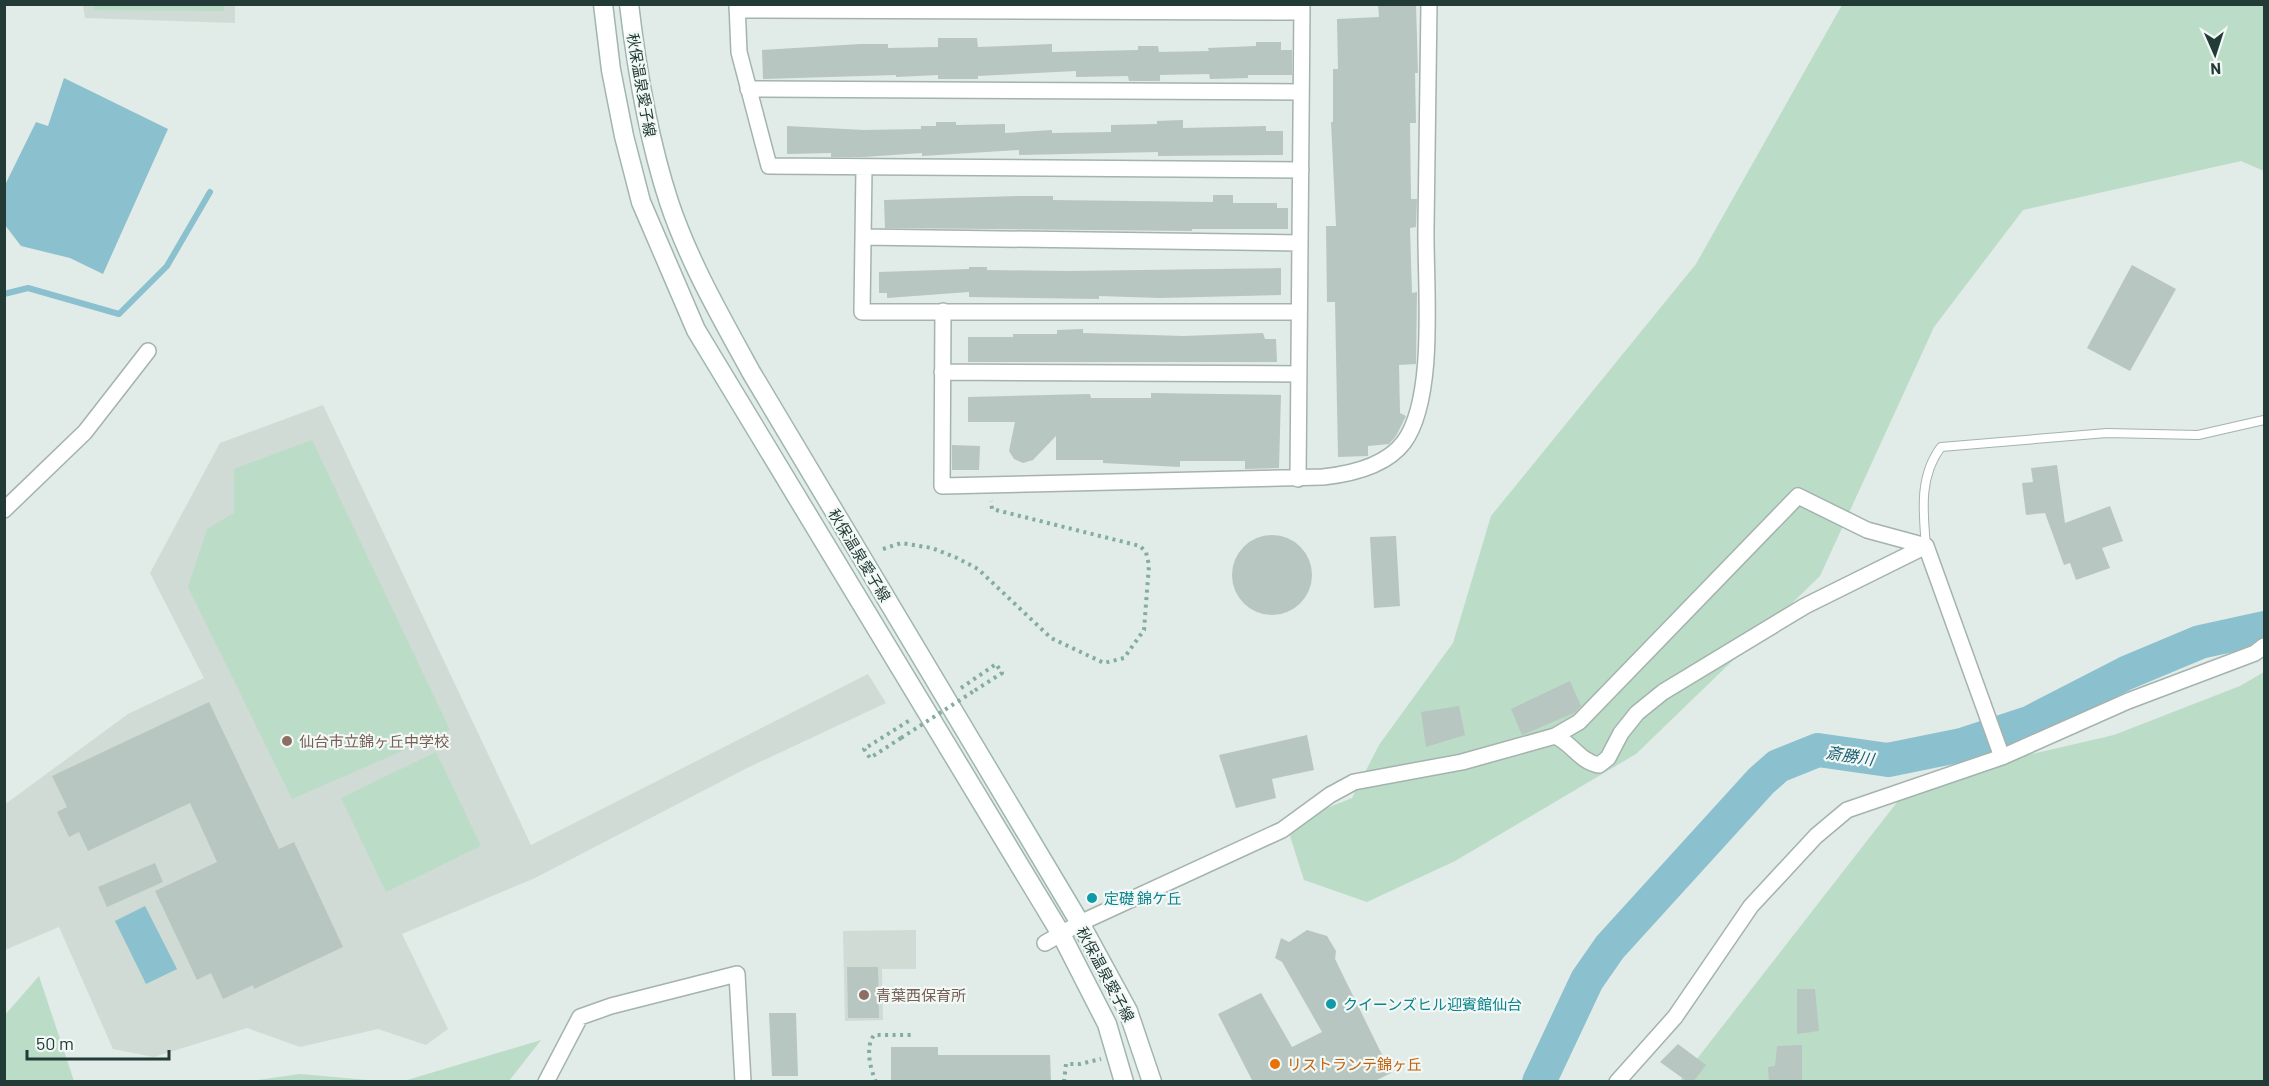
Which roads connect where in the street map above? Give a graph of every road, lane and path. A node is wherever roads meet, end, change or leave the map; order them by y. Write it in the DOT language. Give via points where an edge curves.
graph roads {
  1 [pos="603,4"];
  2 [pos="629,4"];
  3 [pos="1429,4"];
  4 [pos="737,7"];
  5 [pos="1302,8"];
  6 [pos="748,89"];
  7 [pos="1300,92"];
  8 [pos="864,168"];
  9 [pos="1301,170"];
  10 [pos="863,237"];
  11 [pos="1300,243"];
  12 [pos="942,311"];
  13 [pos="1299,312"];
  14 [pos="148,351"];
  15 [pos="942,372"];
  16 [pos="1299,374"];
  17 [pos="2265,420"];
  18 [pos="1298,479"];
  19 [pos="991,485"];
  20 [pos="4,510"];
  21 [pos="1926,546"];
  22 [pos="883,549"];
  23 [pos="2264,647"];
  24 [pos="960,688"];
  25 [pos="910,720"];
  26 [pos="1555,736"];
  27 [pos="2000,752"];
  28 [pos="1080,923"];
  29 [pos="1053,939"];
  30 [pos="915,1035"];
  31 [pos="1101,1059"];
  32 [pos="546,1082"];
  33 [pos="743,1082"];
  34 [pos="876,1082"];
  35 [pos="1064,1082"];
  36 [pos="1124,1082"];
  37 [pos="1152,1082"];
  38 [pos="1617,1082"];
  1 -- 29 [label="main road, 秋保温泉愛子線" via="613,81 641,202 696,330"];
  2 -- 28 [label="main road, 秋保温泉愛子線" via="644,113 669,203 709,295 751,372"];
  3 -- 18 [label="street" via="1426,330 1419,406 1404,442 1388,456 1350,474"];
  4 -- 5 [label="street"];
  4 -- 6 [label="street" via="739,52"];
  5 -- 7 [label="street"];
  6 -- 7 [label="street"];
  6 -- 8 [label="street" via="769,166"];
  7 -- 9 [label="street"];
  8 -- 9 [label="street"];
  8 -- 10 [label="street"];
  9 -- 11 [label="street"];
  10 -- 11 [label="street"];
  10 -- 12 [label="street" via="862,312"];
  11 -- 13 [label="street"];
  12 -- 13 [label="street"];
  12 -- 15 [label="street"];
  13 -- 16 [label="street"];
  14 -- 20 [label="street" via="85,432"];
  15 -- 16 [label="street"];
  15 -- 19 [label="street" via="942,486"];
  16 -- 18 [label="street"];
  17 -- 21 [label="lane" via="2198,435 2107,434 1941,447 1930,461 1922,500"];
  18 -- 19 [label="street"];
  19 -- 22 [label="path" via="992,509 1140,546 1146,552 1149,565 1144,630 1124,658 1104,663 1061,645 978,569 957,558 932,548 901,543"];
  21 -- 26 [label="street" via="1805,606 1663,692 1637,712 1608,758 1599,765 1583,759 1565,740"];
  21 -- 26 [label="street" via="1867,530 1798,496 1579,722"];
  21 -- 27 [label="street"];
  23 -- 27 [label="street"];
  24 -- 25 [label="path, bridge" via="996,664 1002,673 870,758 864,749"];
  26 -- 28 [label="street" via="1462,762 1354,782 1282,830"];
  27 -- 38 [label="street" via="1848,810 1816,836 1751,906 1676,1017"];
  28 -- 29 [label="street"];
  28 -- 37 [label="main road, 秋保温泉愛子線" via="1128,1011"];
  29 -- 36 [label="main road, 秋保温泉愛子線" via="1107,1024"];
  30 -- 34 [label="path" via="874,1035 869,1042"];
  31 -- 35 [label="path" via="1066,1064"];
  32 -- 33 [label="street" via="580,1017 737,974"];
}
